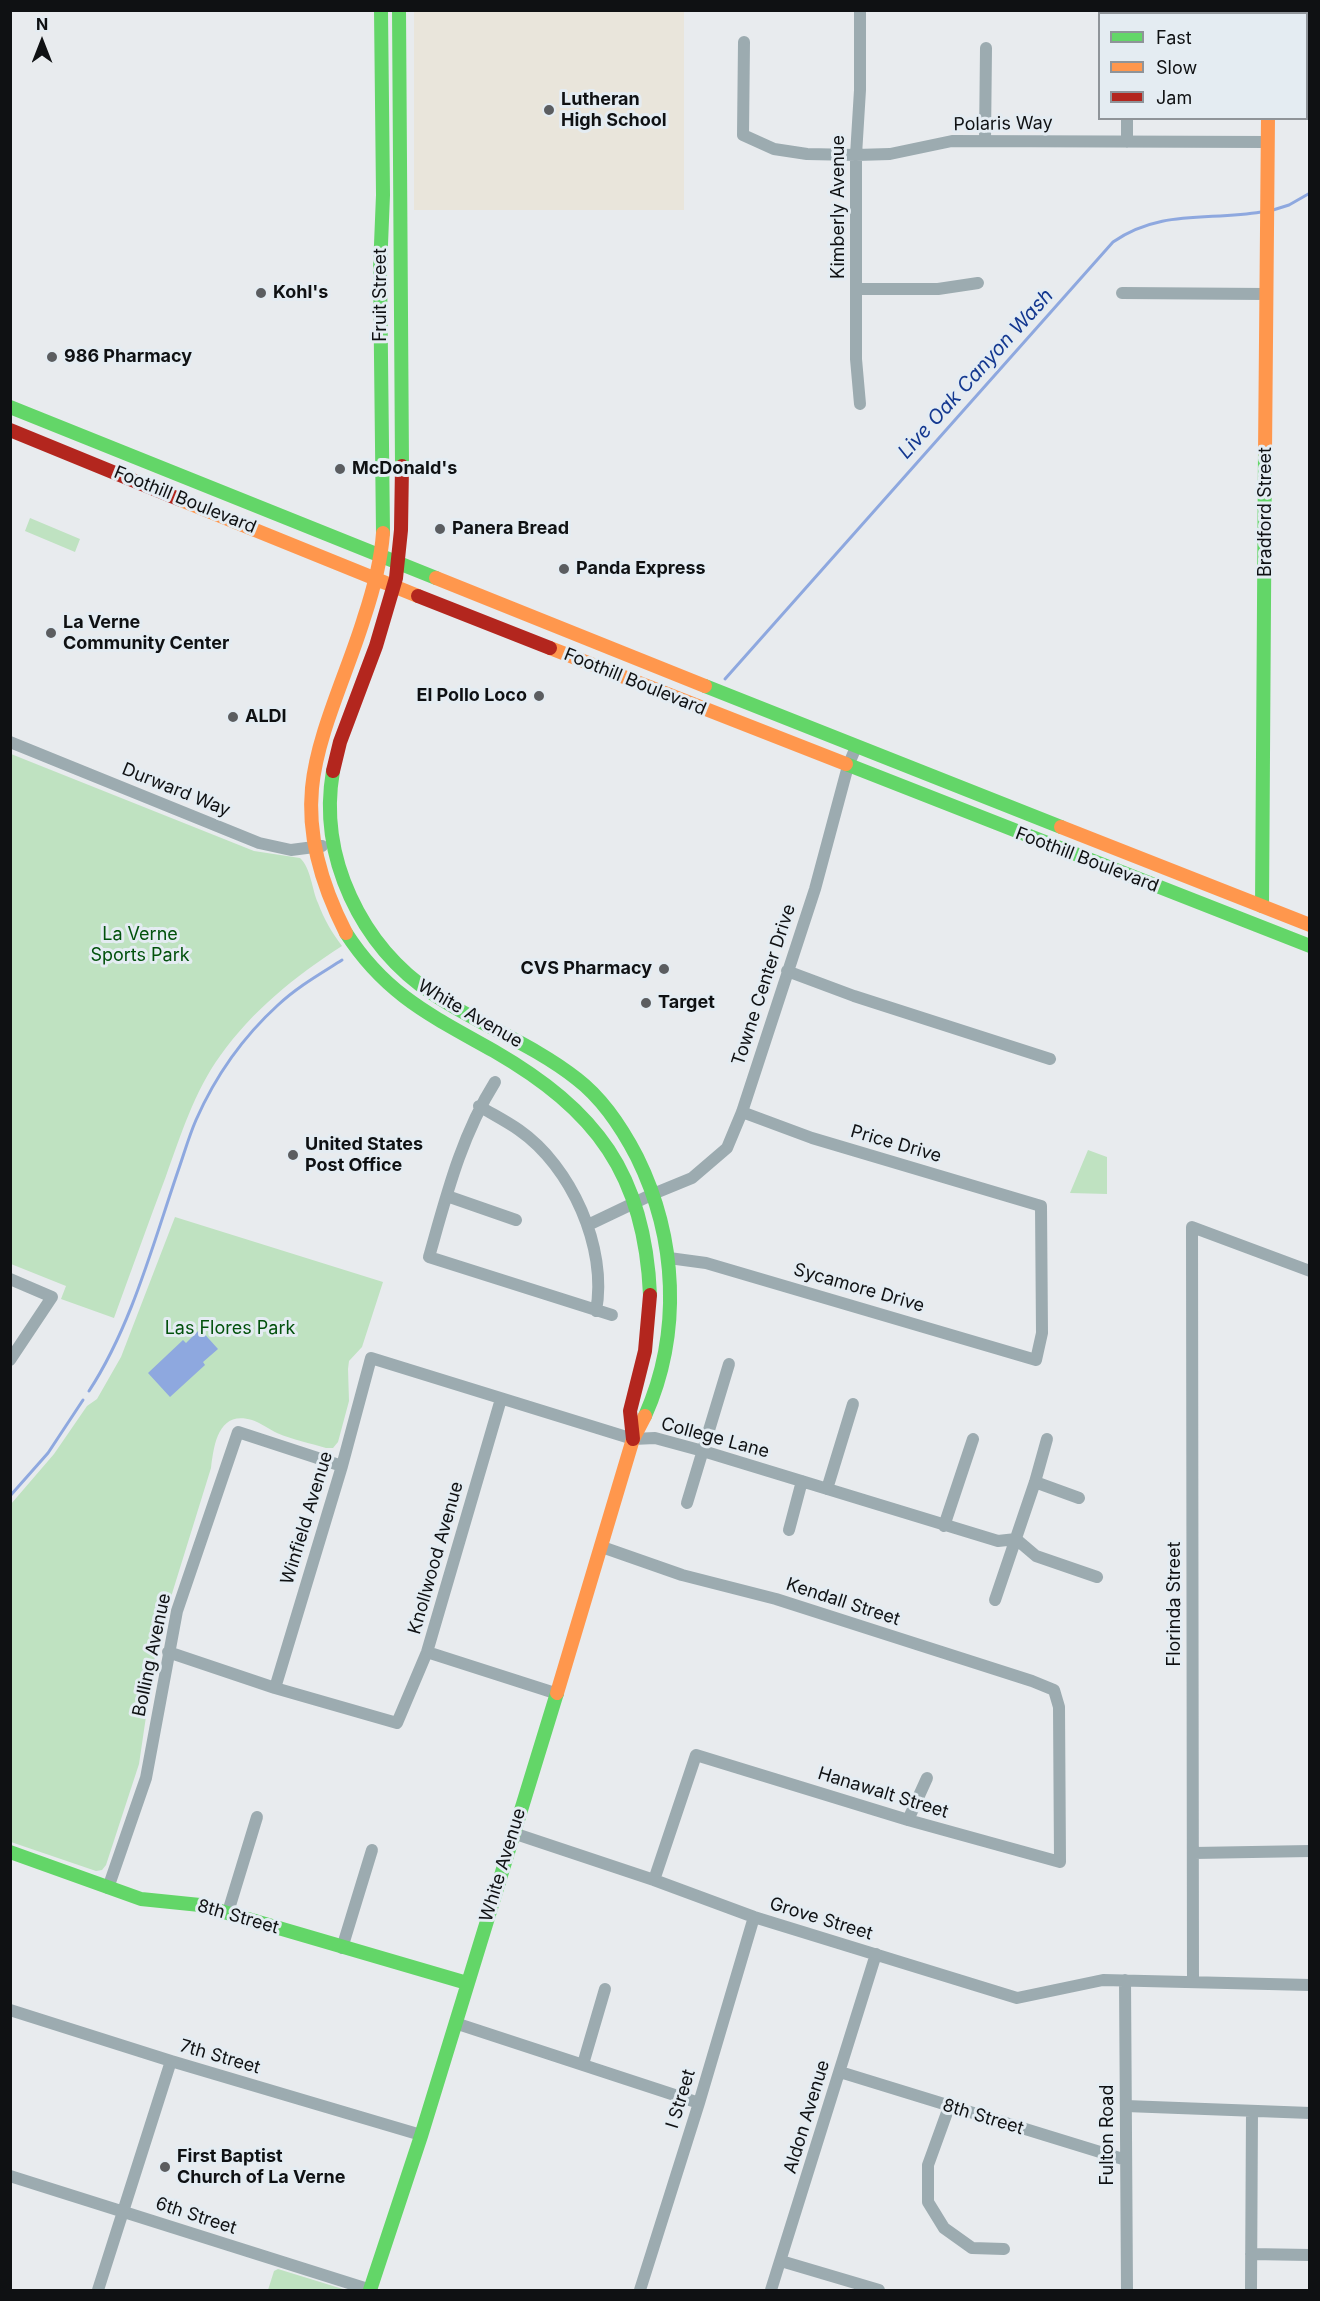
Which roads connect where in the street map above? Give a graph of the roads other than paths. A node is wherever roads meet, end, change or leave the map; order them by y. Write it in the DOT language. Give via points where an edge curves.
graph roads {
  1 [pos="381,10"];
  2 [pos="399,10"];
  3 [pos="860,10"];
  4 [pos="744,42"];
  5 [pos="986,48"];
  6 [pos="1127,120"];
  7 [pos="1268,120"];
  8 [pos="985,141"];
  9 [pos="1127,142"];
  10 [pos="1268,142"];
  11 [pos="856,155"];
  12 [pos="978,283"];
  13 [pos="856,290"];
  14 [pos="1122,293"];
  15 [pos="1266,294"];
  16 [pos="860,404"];
  17 [pos="10,407"];
  18 [pos="10,429"];
  19 [pos="381,556"];
  20 [pos="398,564"];
  21 [pos="376,579"];
  22 [pos="394,586"];
  23 [pos="10,742"];
  24 [pos="856,747"];
  25 [pos="848,766"];
  26 [pos="334,845"];
  27 [pos="314,847"];
  28 [pos="1262,906"];
  29 [pos="1310,925"];
  30 [pos="1310,946"];
  31 [pos="787,971"];
  32 [pos="1050,1059"];
  33 [pos="495,1082"];
  34 [pos="479,1106"];
  35 [pos="742,1112"];
  36 [pos="653,1194"];
  37 [pos="447,1196"];
  38 [pos="635,1203"];
  39 [pos="516,1220"];
  40 [pos="588,1225"];
  41 [pos="669,1258"];
  42 [pos="1310,1271"];
  43 [pos="10,1279"];
  44 [pos="596,1311"];
  45 [pos="612,1316"];
  46 [pos="371,1358"];
  47 [pos="10,1360"];
  48 [pos="1036,1360"];
  49 [pos="729,1364"];
  50 [pos="501,1399"];
  51 [pos="853,1404"];
  52 [pos="633,1439"];
  53 [pos="973,1439"];
  54 [pos="1047,1439"];
  55 [pos="703,1451"];
  56 [pos="342,1466"];
  57 [pos="802,1481"];
  58 [pos="1035,1482"];
  59 [pos="827,1489"];
  60 [pos="1078,1498"];
  61 [pos="687,1503"];
  62 [pos="944,1526"];
  63 [pos="789,1530"];
  64 [pos="1016,1539"];
  65 [pos="602,1547"];
  66 [pos="1097,1577"];
  67 [pos="995,1600"];
  68 [pos="168,1652"];
  69 [pos="427,1652"];
  70 [pos="274,1688"];
  71 [pos="558,1694"];
  72 [pos="927,1778"];
  73 [pos="257,1817"];
  74 [pos="908,1820"];
  75 [pos="513,1833"];
  76 [pos="372,1850"];
  77 [pos="1310,1851"];
  78 [pos="10,1852"];
  79 [pos="1194,1853"];
  80 [pos="1060,1862"];
  81 [pos="654,1880"];
  82 [pos="108,1888"];
  83 [pos="228,1912"];
  84 [pos="754,1917"];
  85 [pos="342,1948"];
  86 [pos="876,1954"];
  87 [pos="1125,1980"];
  88 [pos="1193,1981"];
  89 [pos="467,1983"];
  90 [pos="1310,1985"];
  91 [pos="605,1989"];
  92 [pos="10,2010"];
  93 [pos="455,2023"];
  94 [pos="171,2061"];
  95 [pos="583,2064"];
  96 [pos="840,2073"];
  97 [pos="699,2103"];
  98 [pos="1126,2106"];
  99 [pos="949,2107"];
  100 [pos="1252,2111"];
  101 [pos="1310,2113"];
  102 [pos="421,2135"];
  103 [pos="1126,2160"];
  104 [pos="10,2176"];
  105 [pos="124,2211"];
  106 [pos="1004,2249"];
  107 [pos="1251,2254"];
  108 [pos="1310,2255"];
  109 [pos="781,2261"];
  110 [pos="98,2290"];
  111 [pos="370,2290"];
  112 [pos="640,2290"];
  113 [pos="771,2290"];
  114 [pos="879,2290"];
  115 [pos="1126,2290"];
  116 [pos="1251,2290"];
  1 -- 19 [label="main road, Fruit Street"];
  2 -- 20 [label="main road, Fruit Street" via="402,334"];
  3 -- 11 [label="street, Kimberly Avenue"];
  4 -- 11 [label="street, Polaris Way" via="743,135 774,148 807,154"];
  5 -- 8 [label="street"];
  6 -- 9 [label="street"];
  7 -- 10 [label="main road, Bradford Street"];
  8 -- 9 [label="street, Polaris Way"];
  8 -- 11 [label="street, Polaris Way" via="952,141 890,154"];
  9 -- 10 [label="street, Polaris Way"];
  10 -- 15 [label="main road, Bradford Street"];
  11 -- 13 [label="street, Kimberly Avenue"];
  12 -- 13 [label="street" via="938,289"];
  13 -- 16 [label="street, Kimberly Avenue"];
  14 -- 15 [label="street"];
  15 -- 28 [label="main road, Bradford Street"];
  17 -- 19 [label="main road, Foothill Boulevard"];
  18 -- 21 [label="main road, Foothill Boulevard"];
  19 -- 20 [label="main road, Foothill Boulevard"];
  19 -- 21 [label="main road, Fruit Street"];
  20 -- 22 [label="main road, White Avenue"];
  20 -- 24 [label="main road, Foothill Boulevard"];
  21 -- 22 [label="main road, Foothill Boulevard"];
  21 -- 27 [label="main road, White Avenue" via="318,748 311,792"];
  22 -- 25 [label="main road, Foothill Boulevard"];
  22 -- 26 [label="main road, White Avenue" via="336,756 330,794"];
  23 -- 27 [label="street, Durward Way" via="259,843 291,850"];
  24 -- 25 [label="street, Towne Center Drive"];
  24 -- 28 [label="main road, Foothill Boulevard"];
  25 -- 30 [label="main road, Foothill Boulevard"];
  25 -- 31 [label="street, Towne Center Drive" via="820,873"];
  26 -- 27 [label="street, Durward Way"];
  26 -- 36 [label="main road, White Avenue" via="353,903 394,963 426,990 580,1081 610,1113 640,1163"];
  27 -- 38 [label="main road, White Avenue" via="328,894 350,940 376,972 416,1006 534,1073 564,1097 607,1146"];
  28 -- 29 [label="main road, Foothill Boulevard"];
  31 -- 32 [label="street"];
  31 -- 35 [label="street, Towne Center Drive"];
  33 -- 34 [label="street"];
  34 -- 37 [label="street"];
  34 -- 40 [label="street" via="520,1131 553,1163"];
  35 -- 36 [label="street, Towne Center Drive" via="727,1148 693,1178"];
  35 -- 48 [label="street, Price Drive" via="812,1138 1041,1206 1042,1332"];
  36 -- 38 [label="street, Towne Center Drive"];
  36 -- 41 [label="main road, White Avenue" via="663,1221"];
  37 -- 39 [label="street"];
  37 -- 44 [label="street" via="429,1257"];
  38 -- 40 [label="street, Towne Center Drive"];
  38 -- 52 [label="main road, White Avenue" via="648,1260 652,1301 645,1351 629,1410"];
  40 -- 44 [label="street" via="599,1270"];
  41 -- 48 [label="street, Sycamore Drive" via="706,1263"];
  41 -- 52 [label="main road, White Avenue" via="671,1299 666,1347 649,1414"];
  42 -- 79 [label="street, Florinda Street" via="1192,1227"];
  43 -- 47 [label="street" via="51,1297"];
  44 -- 45 [label="street"];
  46 -- 50 [label="street, College Lane"];
  46 -- 56 [label="street, Winfield Avenue"];
  49 -- 55 [label="street"];
  50 -- 52 [label="street, College Lane"];
  50 -- 69 [label="street, Knollwood Avenue"];
  51 -- 59 [label="street"];
  52 -- 55 [label="street, College Lane" via="655,1438"];
  52 -- 65 [label="main road, White Avenue"];
  53 -- 62 [label="street"];
  54 -- 58 [label="street"];
  55 -- 57 [label="street, College Lane"];
  55 -- 61 [label="street"];
  56 -- 68 [label="street, Bolling Avenue" via="238,1432 177,1611"];
  56 -- 70 [label="street, Winfield Avenue"];
  57 -- 59 [label="street, College Lane"];
  57 -- 63 [label="street"];
  58 -- 60 [label="street"];
  58 -- 64 [label="street"];
  59 -- 62 [label="street, College Lane"];
  62 -- 64 [label="street, College Lane" via="998,1541"];
  64 -- 66 [label="street" via="1036,1556"];
  64 -- 67 [label="street"];
  65 -- 71 [label="main road, White Avenue"];
  65 -- 80 [label="street, Kendall Street" via="1054,1690 1059,1707"];
  68 -- 70 [label="street"];
  68 -- 82 [label="street, Bolling Avenue" via="146,1778"];
  69 -- 70 [label="street, Knollwood Avenue" via="397,1723"];
  69 -- 71 [label="street"];
  71 -- 75 [label="main road, White Avenue"];
  72 -- 74 [label="street"];
  73 -- 83 [label="street"];
  74 -- 80 [label="street, Hanawalt Street"];
  74 -- 81 [label="street, Hanawalt Street" via="696,1755"];
  75 -- 81 [label="street, Grove Street"];
  75 -- 89 [label="main road, White Avenue"];
  76 -- 85 [label="street"];
  77 -- 79 [label="street"];
  78 -- 82 [label="main road, 8th Street"];
  79 -- 88 [label="street, Florinda Street"];
  81 -- 84 [label="street, Grove Street"];
  82 -- 83 [label="main road, 8th Street" via="141,1899"];
  83 -- 85 [label="main road, 8th Street"];
  84 -- 86 [label="street, Grove Street"];
  84 -- 97 [label="street, I Street"];
  85 -- 89 [label="main road, 8th Street"];
  86 -- 87 [label="street, Grove Street" via="1017,1998 1103,1980"];
  86 -- 96 [label="street, Aldon Avenue"];
  87 -- 88 [label="street, Grove Street"];
  87 -- 98 [label="street, Fulton Road"];
  88 -- 90 [label="street, Grove Street"];
  89 -- 93 [label="main road, White Avenue"];
  91 -- 95 [label="street"];
  92 -- 94 [label="street, 7th Street"];
  93 -- 95 [label="street"];
  93 -- 102 [label="main road, White Avenue"];
  94 -- 102 [label="street, 7th Street"];
  94 -- 105 [label="street"];
  95 -- 97 [label="street"];
  96 -- 99 [label="street, 8th Street"];
  96 -- 109 [label="street, Aldon Avenue"];
  97 -- 112 [label="street, I Street"];
  98 -- 100 [label="street"];
  98 -- 103 [label="street, Fulton Road"];
  99 -- 103 [label="street, 8th Street"];
  99 -- 106 [label="street" via="928,2165 928,2202 944,2228 972,2248"];
  100 -- 101 [label="street"];
  100 -- 107 [label="street"];
  102 -- 111 [label="main road, White Avenue"];
  103 -- 115 [label="street, Fulton Road"];
  104 -- 105 [label="street, 6th Street"];
  105 -- 110 [label="street"];
  105 -- 111 [label="street, 6th Street"];
  107 -- 108 [label="street"];
  107 -- 116 [label="street"];
  109 -- 113 [label="street, Aldon Avenue"];
  109 -- 114 [label="street"];
}
